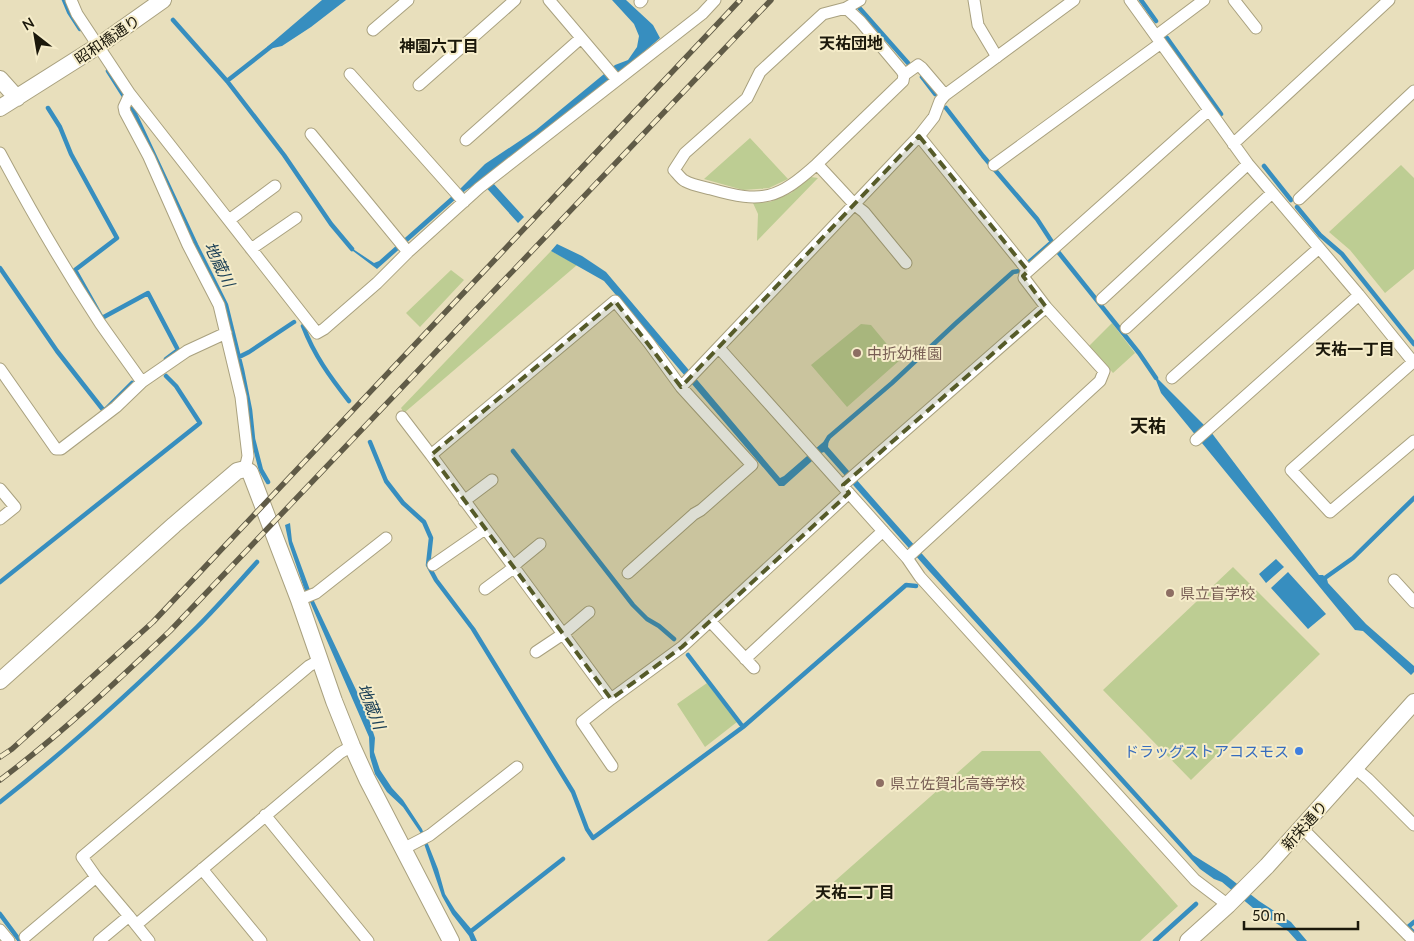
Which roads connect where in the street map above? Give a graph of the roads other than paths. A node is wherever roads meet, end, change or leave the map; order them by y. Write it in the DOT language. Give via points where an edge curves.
graph roads {
  1 [pos="71,0"];
  2 [pos="163,0"];
  3 [pos="408,0"];
  4 [pos="516,0"];
  5 [pos="549,0"];
  6 [pos="715,0"];
  7 [pos="974,0"];
  8 [pos="1074,0"];
  9 [pos="1130,0"];
  10 [pos="1204,0"];
  11 [pos="1234,0"];
  12 [pos="1389,0"];
  13 [pos="854,4"];
  14 [pos="1256,28"];
  15 [pos="373,30"];
  16 [pos="581,38"];
  17 [pos="1159,39"];
  18 [pos="98,46"];
  19 [pos="997,57"];
  20 [pos="350,74"];
  21 [pos="904,74"];
  22 [pos="0,79"];
  23 [pos="618,80"];
  24 [pos="419,85"];
  25 [pos="1414,91"];
  26 [pos="130,94"];
  27 [pos="945,95"];
  28 [pos="17,98"];
  29 [pos="0,108"];
  30 [pos="1209,110"];
  31 [pos="311,134"];
  32 [pos="919,136"];
  33 [pos="466,140"];
  34 [pos="1233,144"];
  35 [pos="0,154"];
  36 [pos="817,164"];
  37 [pos="1248,164"];
  38 [pos="994,165"];
  39 [pos="275,186"];
  40 [pos="1272,193"];
  41 [pos="1299,199"];
  42 [pos="464,202"];
  43 [pos="855,205"];
  44 [pos="296,218"];
  45 [pos="229,220"];
  46 [pos="1319,248"];
  47 [pos="251,249"];
  48 [pos="408,252"];
  49 [pos="906,263"];
  50 [pos="1028,271"];
  51 [pos="1359,295"];
  52 [pos="1102,299"];
  53 [pos="1046,307"];
  54 [pos="1126,328"];
  55 [pos="226,333"];
  56 [pos="719,348"];
  57 [pos="1414,362"];
  58 [pos="0,369"];
  59 [pos="1172,378"];
  60 [pos="142,382"];
  61 [pos="683,385"];
  62 [pos="402,418"];
  63 [pos="1196,440"];
  64 [pos="1414,441"];
  65 [pos="431,455"];
  66 [pos="245,468"];
  67 [pos="492,480"];
  68 [pos="846,487"];
  69 [pos="0,489"];
  70 [pos="464,500"];
  71 [pos="0,519"];
  72 [pos="485,529"];
  73 [pos="883,531"];
  74 [pos="386,538"];
  75 [pos="540,544"];
  76 [pos="909,556"];
  77 [pos="433,565"];
  78 [pos="513,567"];
  79 [pos="628,573"];
  80 [pos="1394,580"];
  81 [pos="485,589"];
  82 [pos="307,597"];
  83 [pos="1414,602"];
  84 [pos="590,612"];
  85 [pos="710,621"];
  86 [pos="563,634"];
  87 [pos="536,652"];
  88 [pos="745,659"];
  89 [pos="320,660"];
  90 [pos="754,668"];
  91 [pos="0,681"];
  92 [pos="611,699"];
  93 [pos="1414,702"];
  94 [pos="352,746"];
  95 [pos="612,766"];
  96 [pos="517,767"];
  97 [pos="1355,768"];
  98 [pos="266,815"];
  99 [pos="1414,825"];
  100 [pos="1302,828"];
  101 [pos="403,848"];
  102 [pos="202,869"];
  103 [pos="96,877"];
  104 [pos="1228,905"];
  105 [pos="132,921"];
  106 [pos="0,930"];
  107 [pos="25,937"];
  108 [pos="1196,939"];
  109 [pos="8,941"];
  110 [pos="99,941"];
  111 [pos="149,941"];
  112 [pos="261,941"];
  113 [pos="368,941"];
  114 [pos="451,941"];
  115 [pos="1414,941"];
  1 -- 18 [label="street"];
  2 -- 18 [label="street, 昭和橋通り"];
  3 -- 15 [label="street"];
  4 -- 24 [label="street"];
  5 -- 16 [label="street"];
  6 -- 23 [label="street" via="702,14"];
  7 -- 19 [label="street" via="978,25"];
  8 -- 19 [label="street"];
  9 -- 17 [label="street"];
  10 -- 17 [label="street"];
  11 -- 14 [label="street"];
  12 -- 34 [label="street"];
  13 -- 21 [label="street" via="860,21"];
  13 -- 36 [label="street" via="823,14 760,72 747,98 685,153 674,170 684,181 743,197 766,197 796,182"];
  16 -- 23 [label="street"];
  16 -- 33 [label="street"];
  17 -- 30 [label="street"];
  17 -- 38 [label="street"];
  18 -- 26 [label="street"];
  18 -- 28 [label="street, 昭和橋通り"];
  19 -- 27 [label="street"];
  20 -- 42 [label="street"];
  21 -- 27 [label="street" via="918,65"];
  21 -- 36 [label="street" via="903,81"];
  22 -- 28 [label="street"];
  23 -- 42 [label="street"];
  25 -- 41 [label="street"];
  26 -- 45 [label="street"];
  26 -- 55 [label="street" via="125,112 219,305"];
  27 -- 32 [label="street"];
  28 -- 29 [label="street, 昭和橋通り"];
  30 -- 34 [label="street"];
  30 -- 50 [label="street"];
  31 -- 48 [label="street"];
  32 -- 43 [label="street"];
  32 -- 50 [label="street"];
  34 -- 37 [label="street"];
  35 -- 60 [label="street" via="65,267"];
  36 -- 43 [label="street"];
  37 -- 40 [label="street"];
  37 -- 52 [label="street"];
  39 -- 45 [label="street"];
  40 -- 46 [label="street"];
  40 -- 54 [label="street"];
  42 -- 48 [label="street"];
  43 -- 49 [label="street"];
  43 -- 56 [label="street"];
  44 -- 47 [label="street"];
  45 -- 47 [label="street"];
  46 -- 51 [label="street"];
  46 -- 59 [label="street"];
  47 -- 48 [label="street" via="317,333 378,283"];
  50 -- 53 [label="street" via="1024,278"];
  51 -- 57 [label="street"];
  51 -- 63 [label="street"];
  53 -- 68 [label="street"];
  53 -- 76 [label="street" via="1104,371 1100,381"];
  55 -- 60 [label="street" via="187,351"];
  55 -- 66 [label="street" via="242,405 248,456"];
  56 -- 61 [label="street"];
  56 -- 68 [label="street"];
  57 -- 64 [label="street" via="1292,470 1330,512"];
  58 -- 60 [label="street" via="56,449 61,450"];
  61 -- 65 [label="street" via="615,301"];
  61 -- 79 [label="street" via="752,465"];
  62 -- 65 [label="street"];
  65 -- 70 [label="street"];
  66 -- 82 [label="street" via="250,472"];
  66 -- 91 [label="street" via="237,471 174,524"];
  67 -- 70 [label="street"];
  68 -- 73 [label="street"];
  68 -- 85 [label="street"];
  69 -- 71 [label="street" via="15,507"];
  70 -- 72 [label="street"];
  72 -- 77 [label="street"];
  72 -- 78 [label="street"];
  73 -- 76 [label="street"];
  73 -- 88 [label="street"];
  74 -- 82 [label="street"];
  75 -- 78 [label="street"];
  76 -- 104 [label="street" via="920,577 1195,880"];
  78 -- 81 [label="street"];
  78 -- 86 [label="street"];
  80 -- 83 [label="street"];
  82 -- 89 [label="street"];
  84 -- 86 [label="street"];
  85 -- 88 [label="street"];
  85 -- 92 [label="street" via="682,647"];
  86 -- 87 [label="street"];
  86 -- 92 [label="street"];
  88 -- 90 [label="street"];
  89 -- 94 [label="street"];
  89 -- 103 [label="street" via="82,857"];
  92 -- 95 [label="street" via="582,722"];
  93 -- 97 [label="street, 新栄通り"];
  94 -- 98 [label="street"];
  94 -- 101 [label="street"];
  96 -- 101 [label="street" via="425,837"];
  97 -- 99 [label="street"];
  97 -- 100 [label="street, 新栄通り"];
  98 -- 102 [label="street"];
  98 -- 113 [label="street"];
  100 -- 104 [label="street, 新栄通り"];
  100 -- 115 [label="street"];
  101 -- 114 [label="street"];
  102 -- 105 [label="street"];
  102 -- 112 [label="street"];
  103 -- 105 [label="street"];
  103 -- 107 [label="street"];
  104 -- 108 [label="street, 新栄通り"];
  105 -- 110 [label="street"];
  105 -- 111 [label="street"];
  106 -- 109 [label="street"];
}
